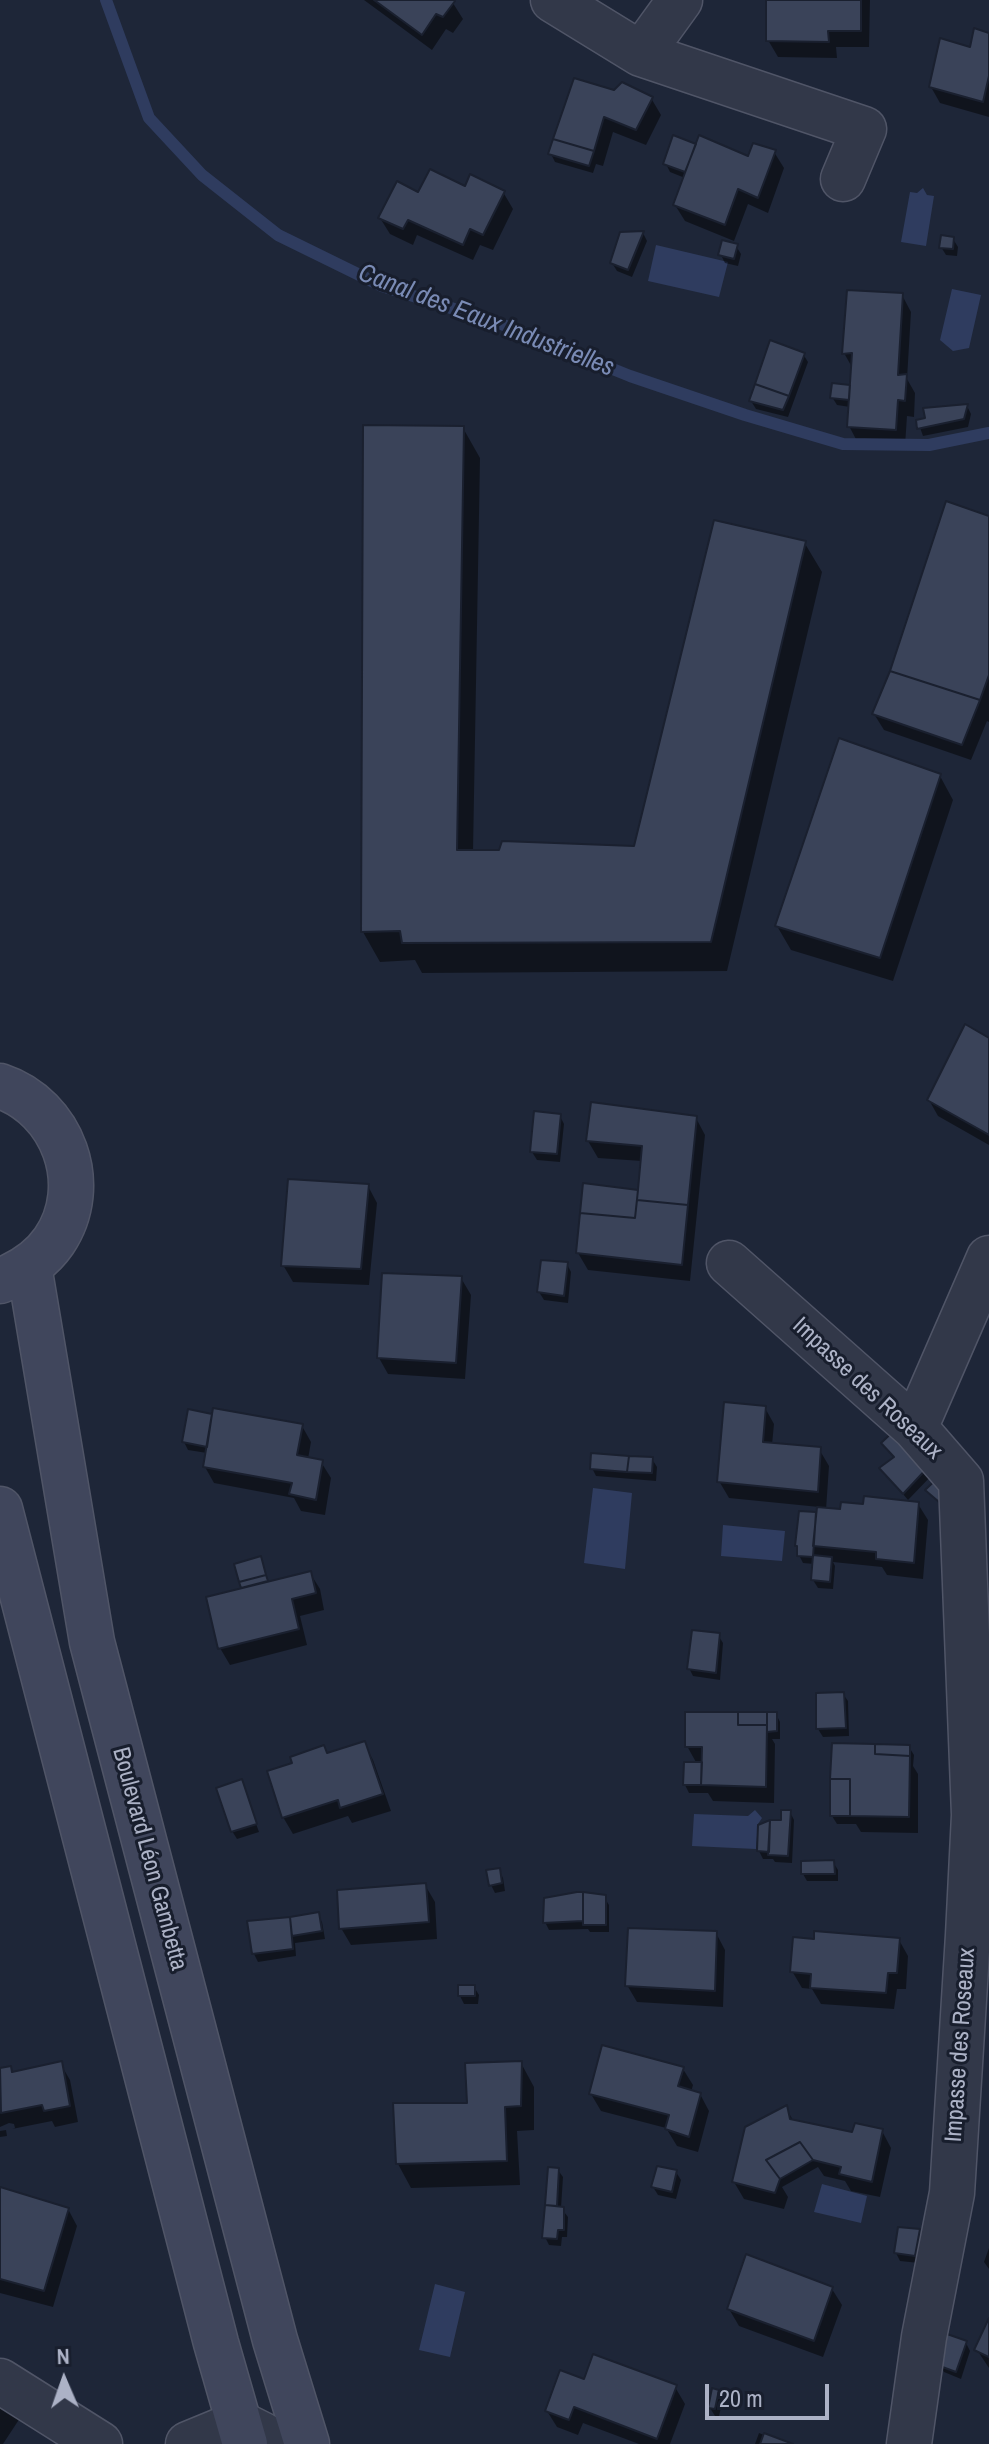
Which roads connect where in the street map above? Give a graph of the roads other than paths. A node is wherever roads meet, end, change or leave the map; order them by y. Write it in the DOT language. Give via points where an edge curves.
graph roads {
  1 [pos="553,0"];
  2 [pos="680,0"];
  3 [pos="641,54"];
  4 [pos="843,179"];
  5 [pos="0,1086"];
  6 [pos="989,1258"];
  7 [pos="729,1263"];
  8 [pos="15,1274"];
  9 [pos="915,1428"];
  10 [pos="0,1509"];
  11 [pos="0,2381"];
  12 [pos="292,2395"];
  13 [pos="257,2439"];
  14 [pos="100,2444"];
  15 [pos="188,2444"];
  16 [pos="307,2444"];
  17 [pos="909,2444"];
  1 -- 3 [label="street"];
  2 -- 3 [label="street"];
  3 -- 4 [label="street" via="864,129"];
  5 -- 8 [label="main road" via="44,1112 63,1141 71,1175 68,1209 54,1241"];
  6 -- 9 [label="street"];
  7 -- 9 [label="street, Impasse des Roseaux"];
  8 -- 12 [label="main road, Boulevard Léon Gambetta" via="92,1642"];
  9 -- 17 [label="street, Impasse des Roseaux" via="961,1481 974,1815 952,2193"];
  10 -- 13 [label="main road"];
  11 -- 14 [label="street"];
  12 -- 13 [label="main road" via="279,2434"];
  12 -- 16 [label="main road, Boulevard Léon Gambetta"];
  13 -- 15 [label="street"];
}
